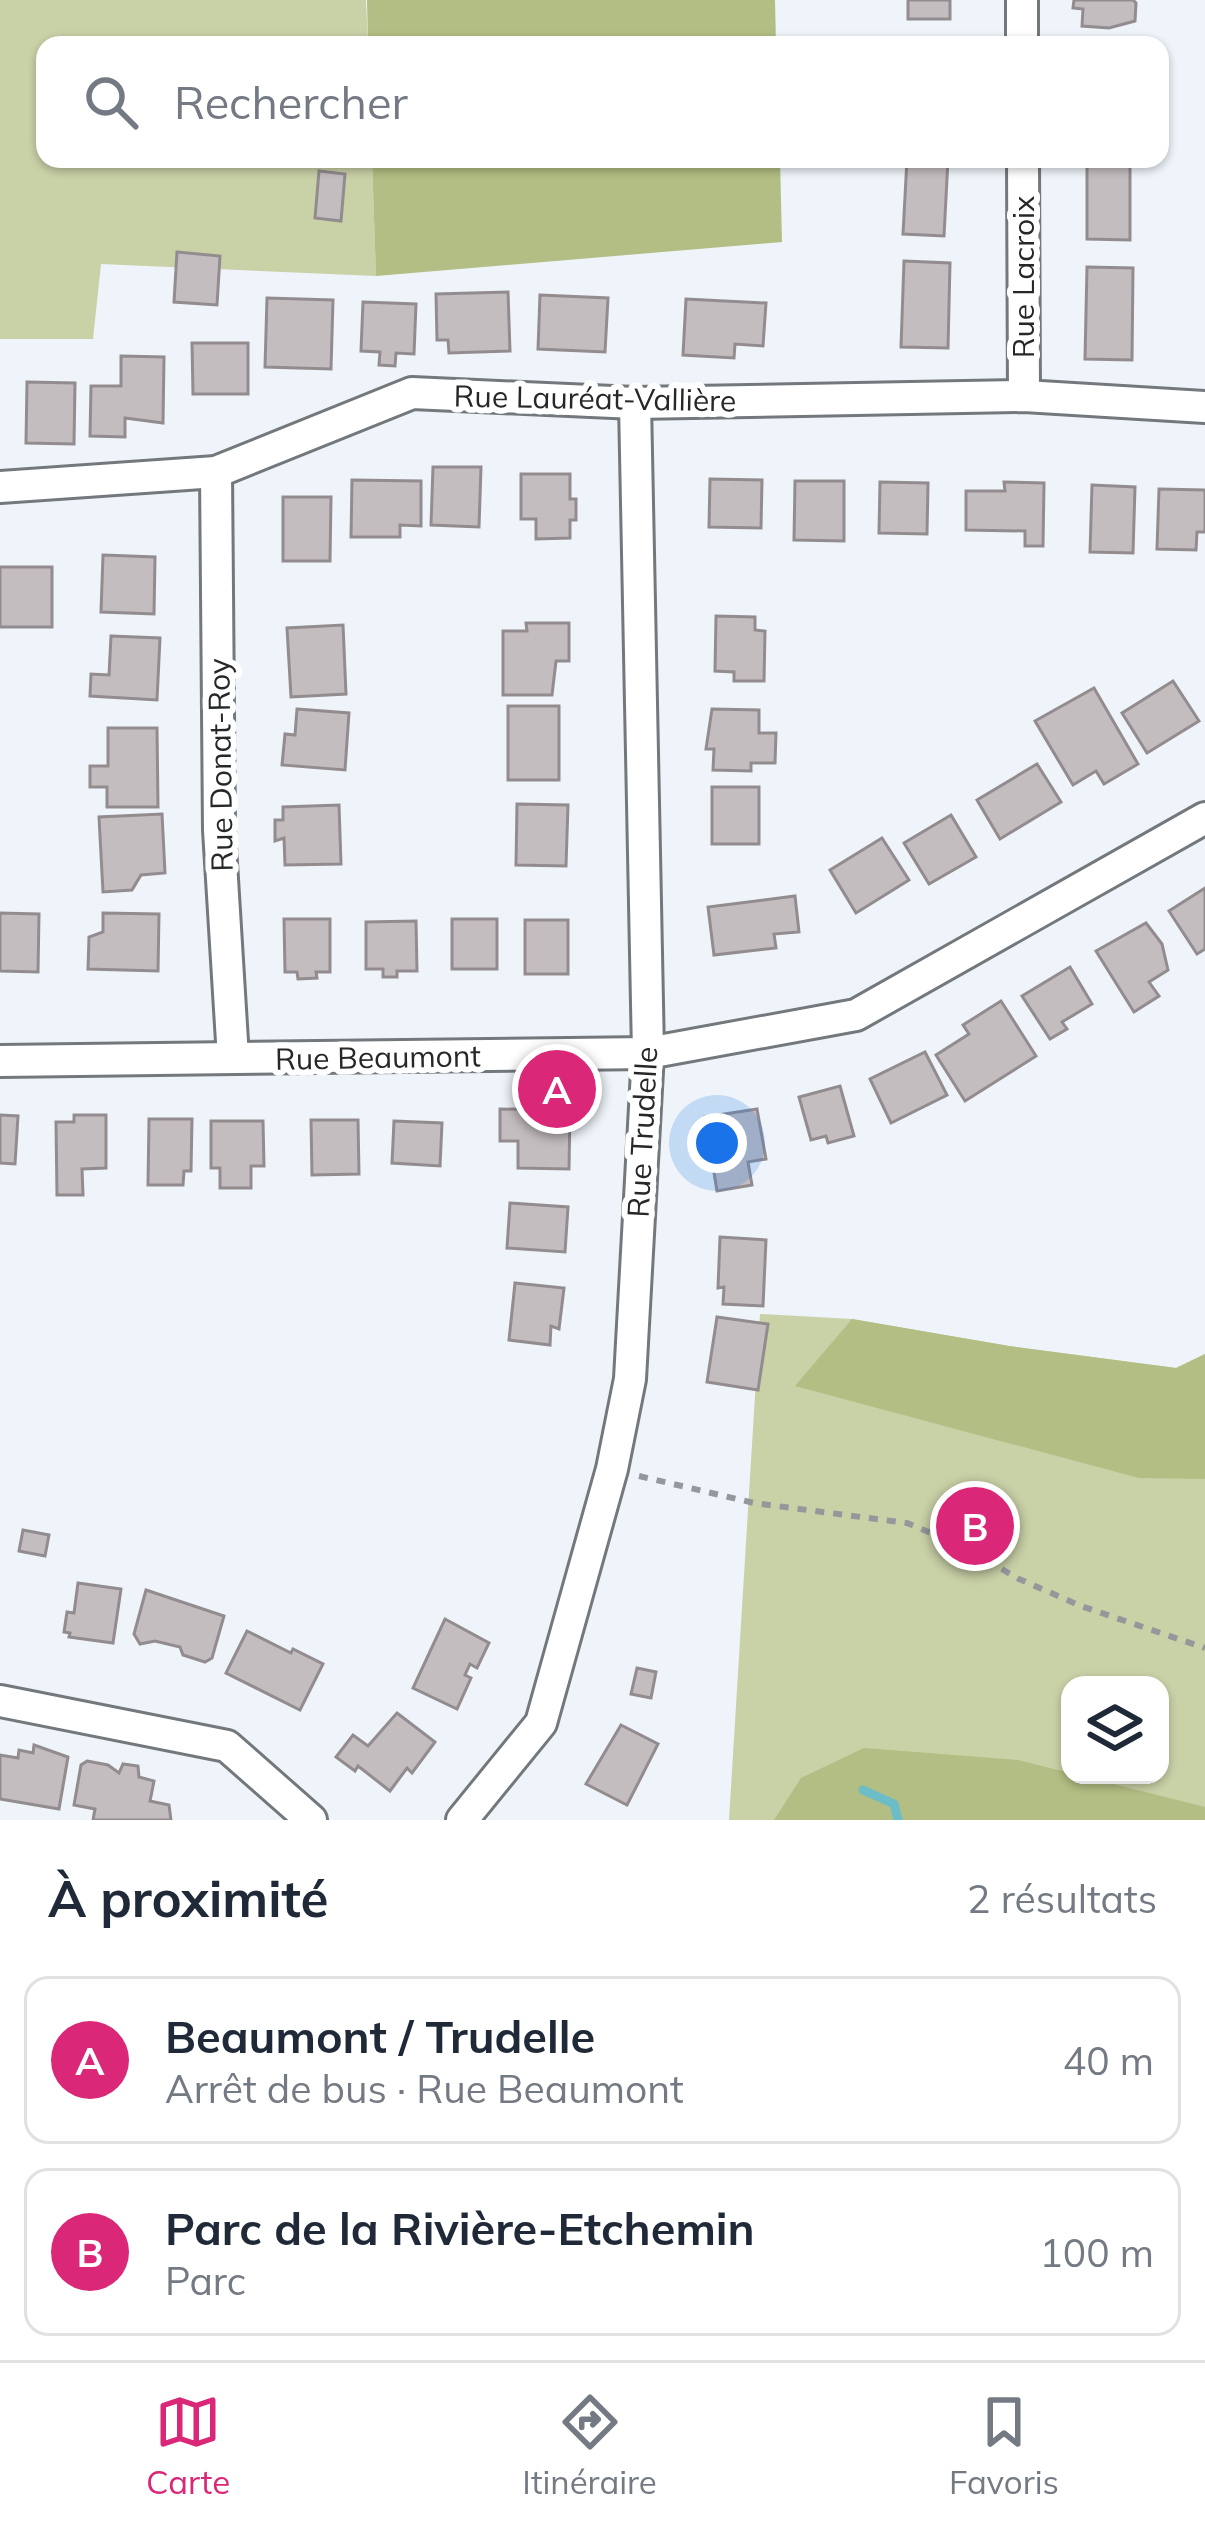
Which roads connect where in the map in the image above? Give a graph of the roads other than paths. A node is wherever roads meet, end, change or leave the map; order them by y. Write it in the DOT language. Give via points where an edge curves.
graph roads {
  1 [pos="1022,0"];
  2 [pos="1022,36"];
  3 [pos="1023,168"];
  4 [pos="1024,396"];
  5 [pos="635,404"];
  6 [pos="1205,407"];
  7 [pos="216,472"];
  8 [pos="0,487"];
  9 [pos="1205,818"];
  10 [pos="648,1053"];
  11 [pos="232,1058"];
  12 [pos="0,1060"];
  13 [pos="0,1702"];
  14 [pos="311,1820"];
  15 [pos="462,1820"];
  1 -- 2 [label="street"];
  3 -- 4 [label="street, Rue Lacroix"];
  4 -- 5 [label="street, Rue Lauréat-Vallière"];
  4 -- 6 [label="street, Rue Lauréat-Vallière"];
  5 -- 7 [label="street, Rue Lauréat-Vallière" via="412,393"];
  5 -- 10 [label="street, Rue Trudelle"];
  7 -- 8 [label="street, Rue Lauréat-Vallière"];
  7 -- 11 [label="street, Rue Donat-Roy" via="219,830"];
  9 -- 10 [label="street, Rue Beaumont" via="856,1015"];
  10 -- 11 [label="street, Rue Beaumont"];
  10 -- 15 [label="street, Rue Trudelle" via="630,1379 612,1469 542,1723"];
  11 -- 12 [label="street, Rue Beaumont"];
  13 -- 14 [label="street" via="227,1745"];
}
